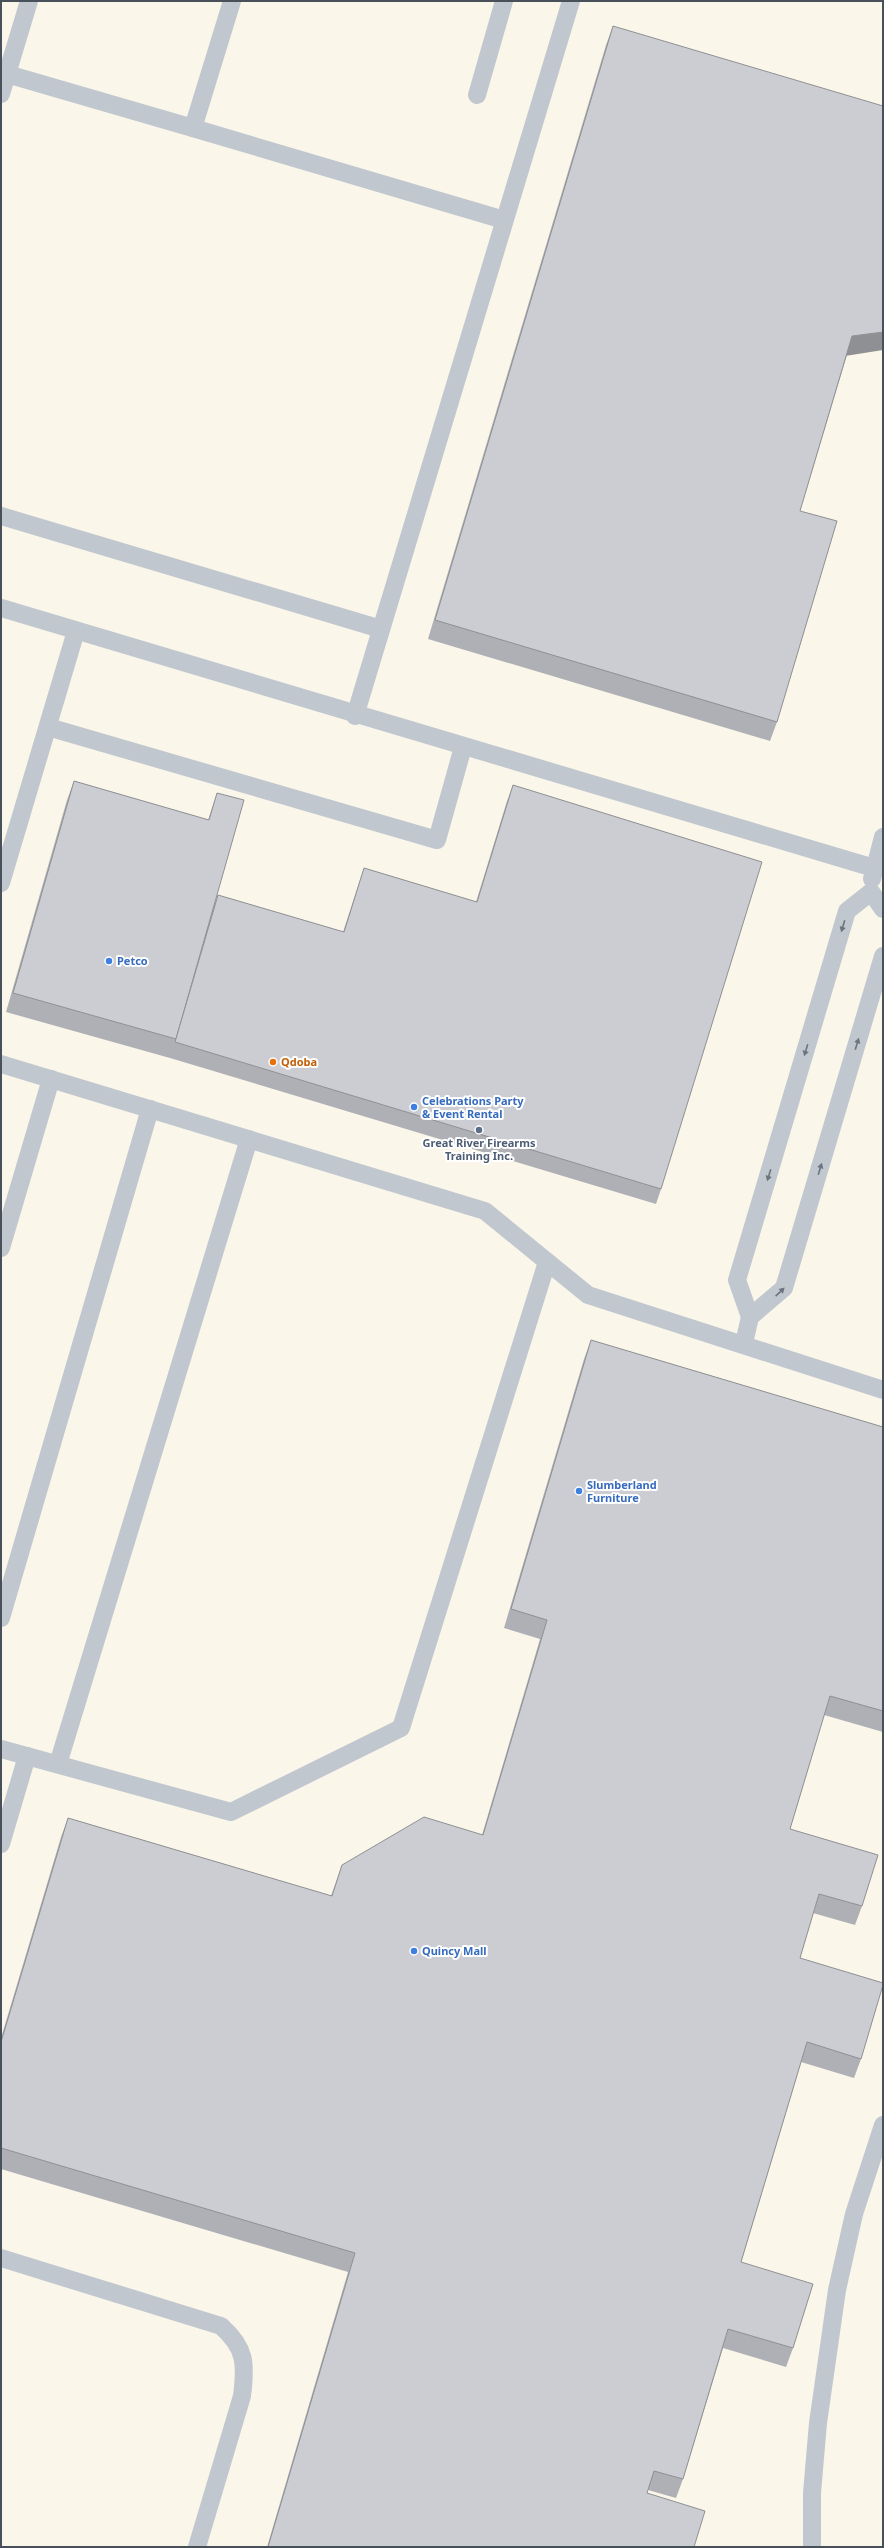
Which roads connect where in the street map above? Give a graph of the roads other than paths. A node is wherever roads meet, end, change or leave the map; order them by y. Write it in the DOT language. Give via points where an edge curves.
graph roads {
  1 [pos="29,1"];
  2 [pos="232,1"];
  3 [pos="504,1"];
  4 [pos="571,1"];
  5 [pos="7,74"];
  6 [pos="1,94"];
  7 [pos="477,95"];
  8 [pos="193,128"];
  9 [pos="504,220"];
  10 [pos="1,516"];
  11 [pos="1,608"];
  12 [pos="381,629"];
  13 [pos="76,631"];
  14 [pos="355,716"];
  15 [pos="48,727"];
  16 [pos="463,748"];
  17 [pos="883,837"];
  18 [pos="874,868"];
  19 [pos="1,882"];
  20 [pos="871,892"];
  21 [pos="883,909"];
  22 [pos="883,956"];
  23 [pos="1,1064"];
  24 [pos="52,1079"];
  25 [pos="150,1109"];
  26 [pos="248,1139"];
  27 [pos="1,1248"];
  28 [pos="547,1262"];
  29 [pos="750,1317"];
  30 [pos="744,1343"];
  31 [pos="883,1390"];
  32 [pos="1,1618"];
  33 [pos="1,1749"];
  34 [pos="27,1756"];
  35 [pos="58,1764"];
  36 [pos="1,1844"];
  37 [pos="883,2125"];
  38 [pos="1,2258"];
  39 [pos="197,2547"];
  40 [pos="812,2547"];
  1 -- 5 [label="lane"];
  2 -- 8 [label="lane"];
  3 -- 7 [label="lane"];
  4 -- 9 [label="lane"];
  5 -- 6 [label="lane"];
  5 -- 8 [label="lane"];
  8 -- 9 [label="lane"];
  9 -- 12 [label="lane"];
  10 -- 12 [label="lane"];
  11 -- 13 [label="lane"];
  12 -- 14 [label="lane"];
  13 -- 14 [label="lane"];
  13 -- 15 [label="lane"];
  14 -- 16 [label="lane"];
  15 -- 16 [label="lane" via="437,840"];
  15 -- 19 [label="lane"];
  16 -- 18 [label="lane"];
  17 -- 18 [label="lane"];
  18 -- 20 [label="lane"];
  20 -- 21 [label="lane"];
  20 -- 29 [label="lane, one-way" via="848,911 737,1280"];
  29 -- 22 [label="lane, one-way" via="784,1288"];
  23 -- 24 [label="lane"];
  24 -- 25 [label="lane"];
  24 -- 27 [label="lane"];
  25 -- 26 [label="lane"];
  25 -- 32 [label="lane"];
  26 -- 28 [label="lane" via="485,1211"];
  26 -- 35 [label="lane"];
  28 -- 30 [label="lane" via="588,1295"];
  28 -- 35 [label="lane" via="401,1728 231,1812"];
  29 -- 30 [label="lane"];
  30 -- 31 [label="lane"];
  33 -- 34 [label="lane"];
  34 -- 35 [label="lane"];
  34 -- 36 [label="lane"];
  37 -- 40 [label="lane" via="854,2214 837,2290 818,2423 812,2493"];
  38 -- 39 [label="lane" via="221,2326 235,2338 243,2355 242,2396"];
}
